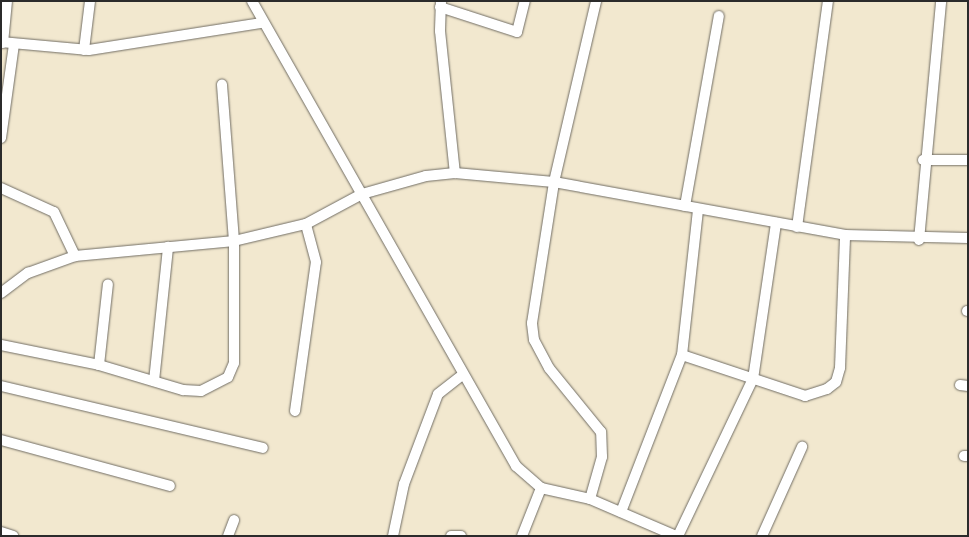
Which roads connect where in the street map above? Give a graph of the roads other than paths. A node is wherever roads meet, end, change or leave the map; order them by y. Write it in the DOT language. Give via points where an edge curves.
graph roads {
  1 [pos="7,1"];
  2 [pos="90,1"];
  3 [pos="252,1"];
  4 [pos="526,1"];
  5 [pos="596,1"];
  6 [pos="828,1"];
  7 [pos="941,1"];
  8 [pos="441,4"];
  9 [pos="719,16"];
  10 [pos="262,23"];
  11 [pos="6,43"];
  12 [pos="84,50"];
  13 [pos="222,84"];
  14 [pos="1,138"];
  15 [pos="923,160"];
  16 [pos="968,160"];
  17 [pos="455,173"];
  18 [pos="554,182"];
  19 [pos="1,188"];
  20 [pos="362,194"];
  21 [pos="685,206"];
  22 [pos="698,209"];
  23 [pos="776,223"];
  24 [pos="306,224"];
  25 [pos="797,226"];
  26 [pos="845,235"];
  27 [pos="968,238"];
  28 [pos="919,240"];
  29 [pos="234,241"];
  30 [pos="168,247"];
  31 [pos="75,256"];
  32 [pos="108,284"];
  33 [pos="1,293"];
  34 [pos="1,345"];
  35 [pos="682,355"];
  36 [pos="99,365"];
  37 [pos="462,375"];
  38 [pos="753,379"];
  39 [pos="154,381"];
  40 [pos="1,386"];
  41 [pos="295,411"];
  42 [pos="1,440"];
  43 [pos="802,447"];
  44 [pos="263,448"];
  45 [pos="170,486"];
  46 [pos="541,488"];
  47 [pos="590,499"];
  48 [pos="622,512"];
  49 [pos="234,520"];
  50 [pos="1,532"];
  51 [pos="663,533"];
  52 [pos="13,536"];
  53 [pos="228,536"];
  54 [pos="393,536"];
  55 [pos="451,536"];
  56 [pos="461,536"];
  57 [pos="522,536"];
  58 [pos="677,536"];
  59 [pos="762,536"];
  1 -- 11 [label="street"];
  2 -- 12 [label="street"];
  3 -- 10 [label="street"];
  4 -- 8 [label="street" via="517,32"];
  5 -- 18 [label="street"];
  6 -- 25 [label="street"];
  7 -- 15 [label="street"];
  8 -- 17 [label="street"];
  9 -- 21 [label="street"];
  10 -- 12 [label="street"];
  10 -- 20 [label="street"];
  11 -- 12 [label="street"];
  11 -- 14 [label="street"];
  13 -- 29 [label="street"];
  15 -- 16 [label="street"];
  15 -- 28 [label="street"];
  17 -- 18 [label="street"];
  17 -- 20 [label="street" via="426,176"];
  18 -- 21 [label="street"];
  18 -- 47 [label="street" via="533,332 549,368 601,432 602,457"];
  19 -- 31 [label="street" via="54,212"];
  20 -- 24 [label="street"];
  20 -- 37 [label="street"];
  21 -- 22 [label="street"];
  22 -- 23 [label="street"];
  22 -- 35 [label="street"];
  23 -- 25 [label="street"];
  23 -- 38 [label="street"];
  24 -- 29 [label="street"];
  24 -- 41 [label="street" via="316,262"];
  25 -- 26 [label="street"];
  26 -- 28 [label="street"];
  26 -- 38 [label="street" via="840,368 836,382 805,396"];
  27 -- 28 [label="street"];
  29 -- 30 [label="street"];
  29 -- 39 [label="street" via="234,363 228,377 202,391"];
  30 -- 31 [label="street"];
  30 -- 39 [label="street"];
  31 -- 33 [label="street" via="28,273"];
  32 -- 36 [label="street"];
  34 -- 36 [label="street"];
  35 -- 38 [label="street"];
  35 -- 48 [label="street"];
  36 -- 39 [label="street"];
  37 -- 46 [label="street" via="516,466"];
  37 -- 54 [label="street" via="438,394 424,427"];
  38 -- 58 [label="street"];
  40 -- 44 [label="street"];
  42 -- 45 [label="street"];
  43 -- 59 [label="street"];
  46 -- 47 [label="street"];
  46 -- 57 [label="street"];
  47 -- 48 [label="street"];
  48 -- 51 [label="street"];
  49 -- 53 [label="street"];
  50 -- 52 [label="street"];
  51 -- 58 [label="street"];
  55 -- 56 [label="street"];
}
